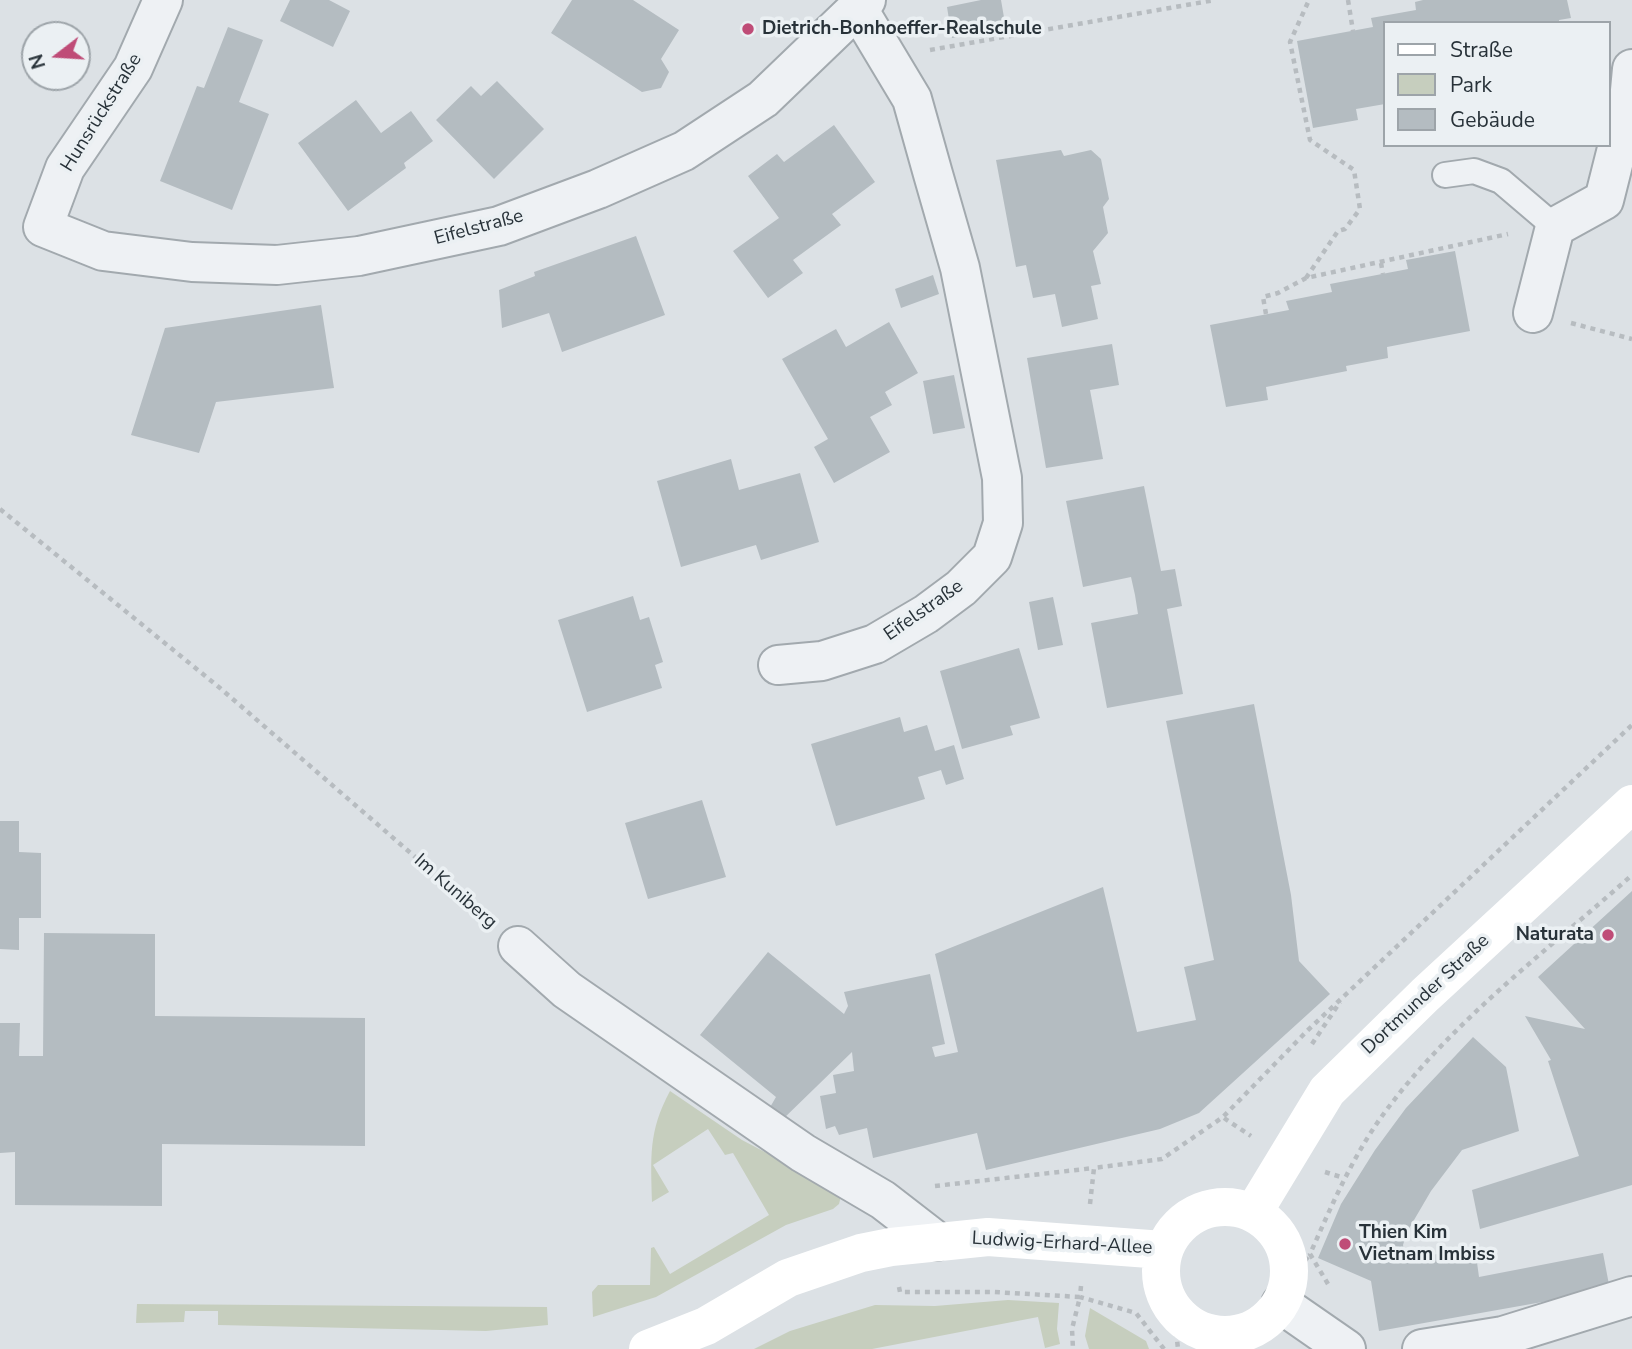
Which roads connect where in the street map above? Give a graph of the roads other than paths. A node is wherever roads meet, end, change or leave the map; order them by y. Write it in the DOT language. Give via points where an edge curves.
graph roads {
  1 [pos="163,0"];
  2 [pos="862,4"];
  3 [pos="1632,69"];
  4 [pos="1445,175"];
  5 [pos="43,227"];
  6 [pos="1555,227"];
  7 [pos="1533,313"];
  8 [pos="778,665"];
  9 [pos="1632,804"];
  10 [pos="518,946"];
  11 [pos="1253,1213"];
  12 [pos="936,1241"];
  13 [pos="1163,1250"];
  14 [pos="1632,1296"];
  15 [pos="1281,1304"];
  16 [pos="1176,1331"];
  17 [pos="1232,1343"];
  18 [pos="648,1349"];
  19 [pos="1346,1349"];
  20 [pos="1422,1349"];
  1 -- 5 [label="street, Hunsrückstraße" via="133,68 65,168"];
  2 -- 5 [label="street, Eifelstraße" via="763,99 684,150 598,190 499,226 359,256 276,265 192,262 103,251"];
  2 -- 8 [label="street, Eifelstraße" via="912,99 960,268 1002,478 1003,523 992,557 926,614 876,645 822,661"];
  3 -- 6 [label="street" via="1629,101 1604,200"];
  4 -- 6 [label="lane" via="1474,171 1502,181"];
  6 -- 7 [label="street"];
  9 -- 11 [label="main road, Dortmunder Straße" via="1327,1090"];
  10 -- 12 [label="street" via="568,990 803,1153 883,1200"];
  11 -- 13 [label="main road" via="1226,1207 1199,1212 1178,1227"];
  11 -- 15 [label="main road" via="1282,1242 1288,1284"];
  12 -- 13 [label="main road, Ludwig-Erhard-Allee" via="988,1237"];
  12 -- 18 [label="main road, Ludwig-Erhard-Allee" via="861,1254 788,1278 706,1326"];
  13 -- 16 [label="main road" via="1160,1283"];
  14 -- 20 [label="street" via="1503,1336"];
  15 -- 17 [label="main road" via="1260,1326"];
  15 -- 19 [label="street"];
  16 -- 17 [label="main road" via="1200,1332"];
}
